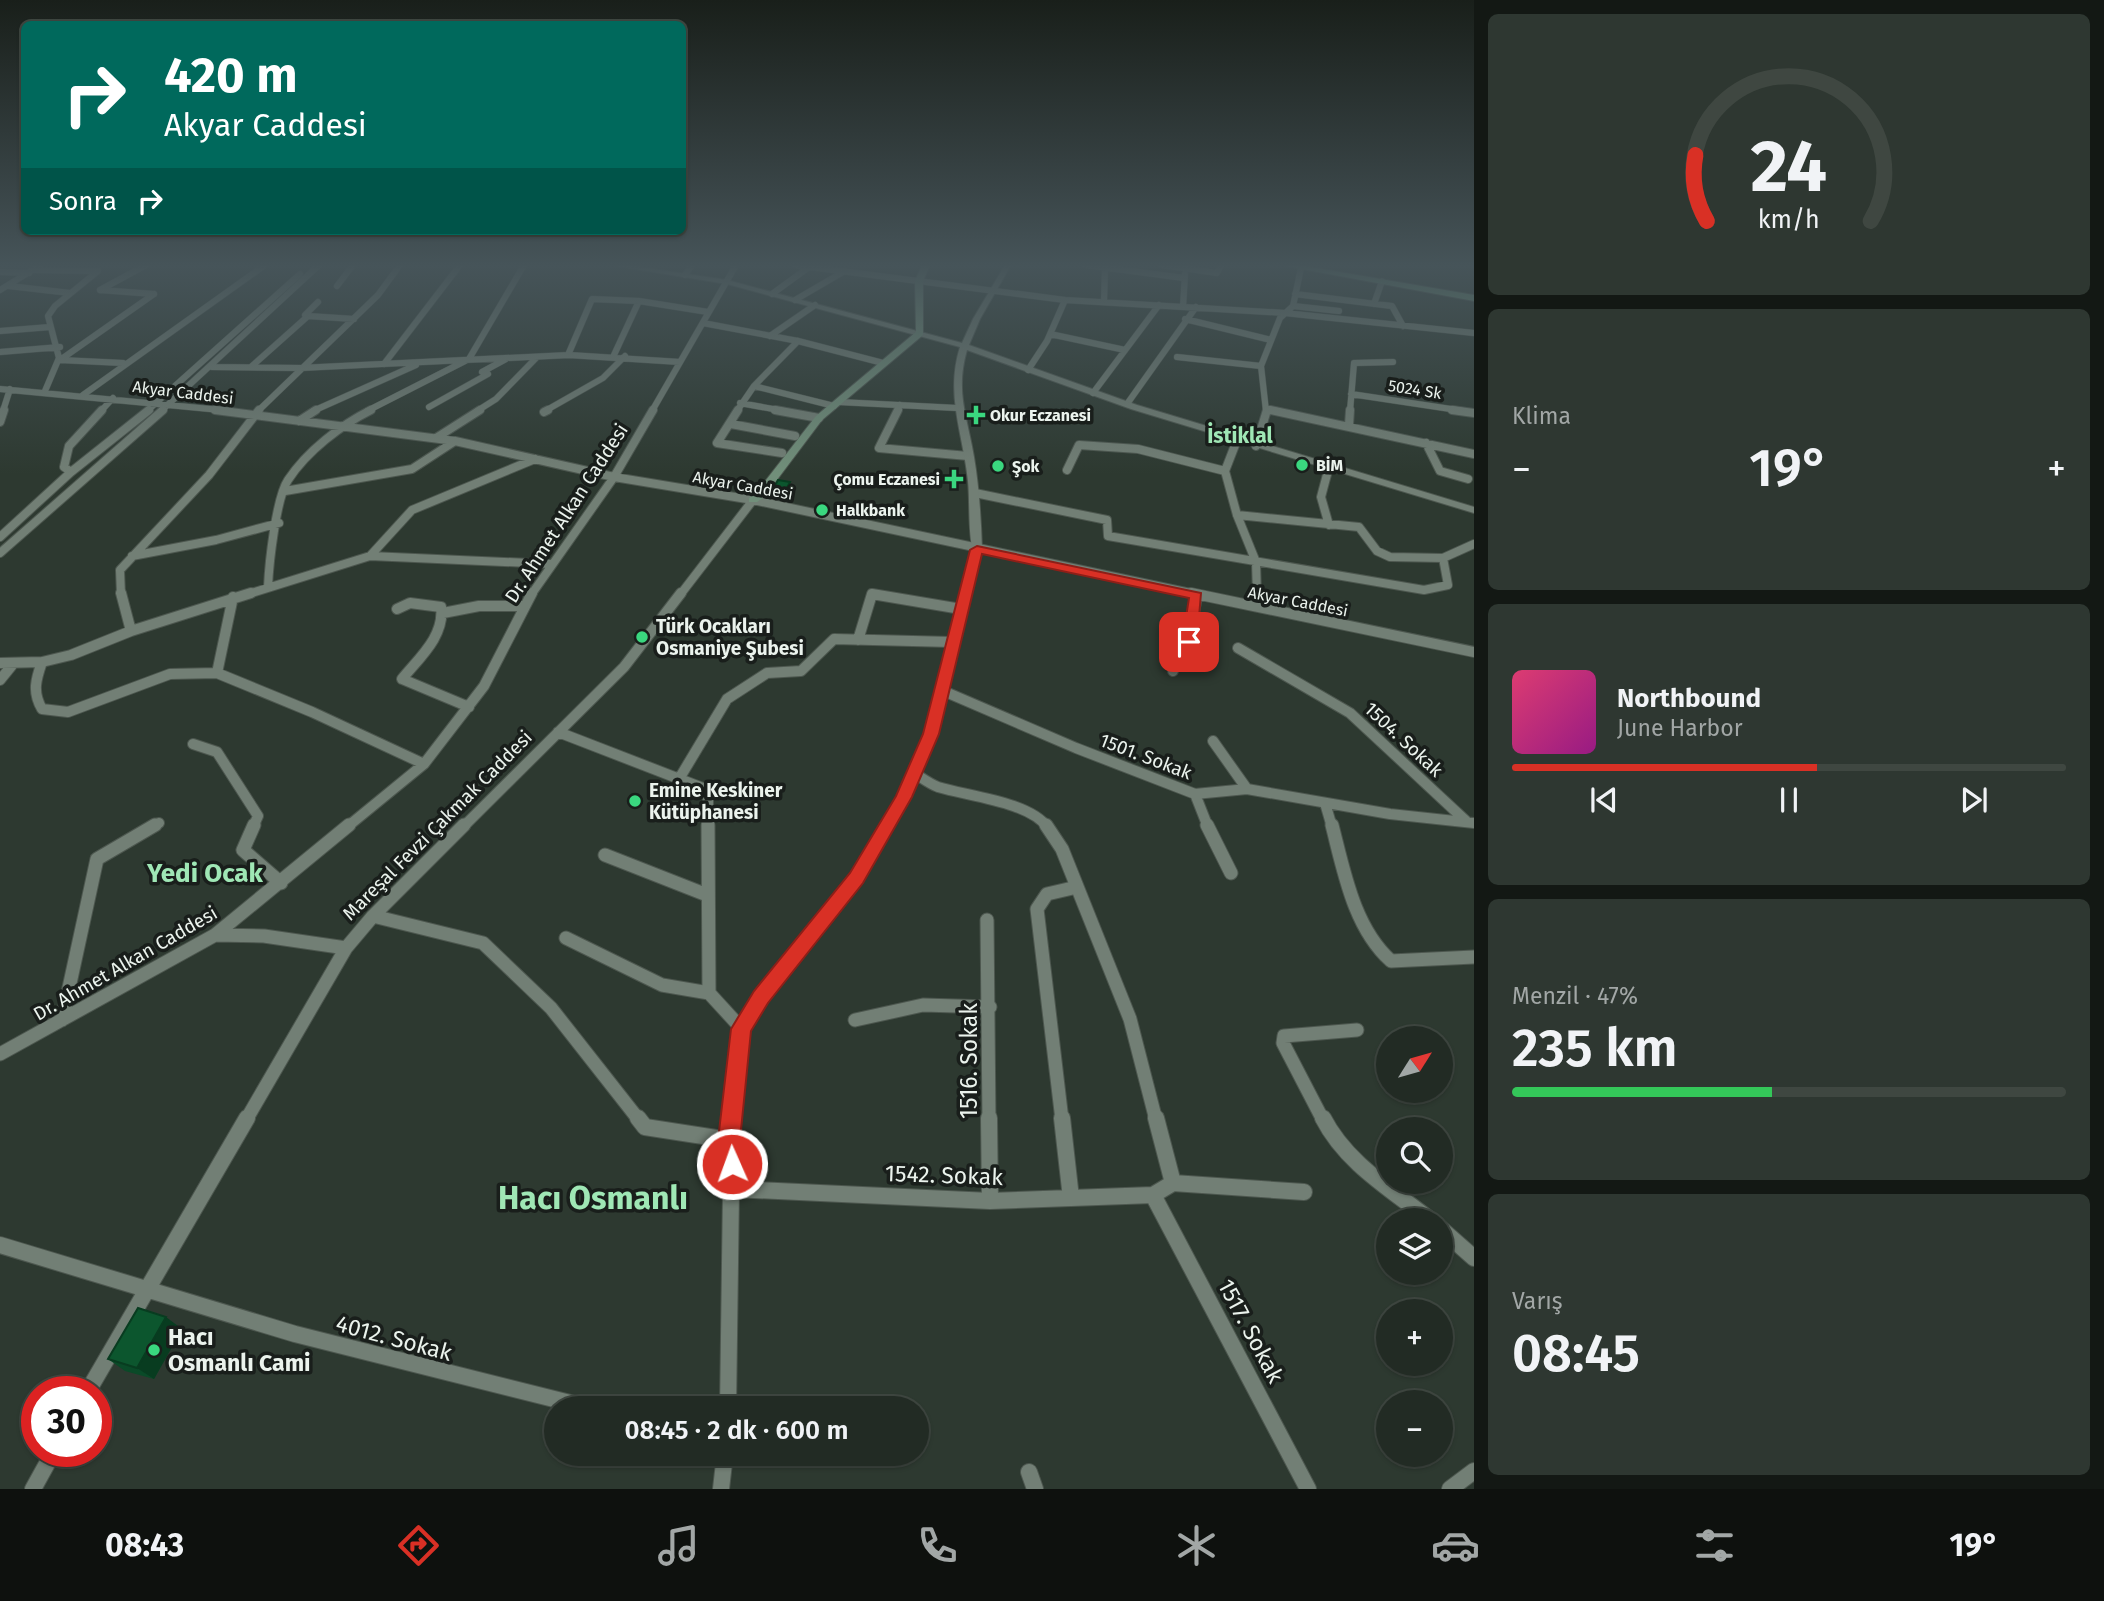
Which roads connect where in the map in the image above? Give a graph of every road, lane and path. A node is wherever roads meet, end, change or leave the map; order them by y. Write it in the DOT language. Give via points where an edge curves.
graph roads {
  1 [pos="54,334"];
  2 [pos="96,334"];
  3 [pos="164,334"];
  4 [pos="233,334"];
  5 [pos="246,334"];
  6 [pos="285,334"];
  7 [pos="336,334"];
  8 [pos="404,334"];
  9 [pos="483,334"];
  10 [pos="577,334"];
  11 [pos="623,334"];
  12 [pos="696,334"];
  13 [pos="765,334"];
  14 [pos="918,334"];
  15 [pos="925,334"];
  16 [pos="970,334"];
  17 [pos="1050,334"];
  18 [pos="1052,334"];
  19 [pos="1137,334"];
  20 [pos="1174,334"];
  21 [pos="1248,334"];
  22 [pos="1273,334"];
  23 [pos="770,336"];
  24 [pos="1271,340"];
  25 [pos="798,341"];
  26 [pos="964,346"];
  27 [pos="60,347"];
  28 [pos="1125,350"];
  29 [pos="0,352"];
  30 [pos="568,355"];
  31 [pos="614,355"];
  32 [pos="625,356"];
  33 [pos="537,357"];
  34 [pos="1178,357"];
  35 [pos="509,358"];
  36 [pos="469,359"];
  37 [pos="61,360"];
  38 [pos="424,362"];
  39 [pos="680,362"];
  40 [pos="1393,362"];
  41 [pos="123,363"];
  42 [pos="883,363"];
  43 [pos="384,364"];
  44 [pos="252,366"];
  45 [pos="1261,366"];
  46 [pos="212,367"];
  47 [pos="300,368"];
  48 [pos="1028,370"];
  49 [pos="754,387"];
  50 [pos="0,389"];
  51 [pos="10,389"];
  52 [pos="45,391"];
  53 [pos="1093,393"];
  54 [pos="1351,394"];
  55 [pos="83,395"];
  56 [pos="113,398"];
  57 [pos="157,403"];
  58 [pos="740,403"];
  59 [pos="836,404"];
  60 [pos="1127,404"];
  61 [pos="169,405"];
  62 [pos="900,405"];
  63 [pos="429,407"];
  64 [pos="957,408"];
  65 [pos="1267,410"];
  66 [pos="544,412"];
  67 [pos="1474,413"];
  68 [pos="255,414"];
  69 [pos="819,418"];
  70 [pos="299,421"];
  71 [pos="0,422"];
  72 [pos="731,424"];
  73 [pos="1349,425"];
  74 [pos="339,426"];
  75 [pos="795,436"];
  76 [pos="436,438"];
  77 [pos="1237,440"];
  78 [pos="455,441"];
  79 [pos="1426,443"];
  80 [pos="1256,446"];
  81 [pos="782,453"];
  82 [pos="1474,454"];
  83 [pos="968,456"];
  84 [pos="535,458"];
  85 [pos="1329,467"];
  86 [pos="1067,470"];
  87 [pos="1225,471"];
  88 [pos="71,472"];
  89 [pos="614,477"];
  90 [pos="1468,479"];
  91 [pos="285,491"];
  92 [pos="975,493"];
  93 [pos="753,500"];
  94 [pos="1474,510"];
  95 [pos="1237,515"];
  96 [pos="279,523"];
  97 [pos="1329,525"];
  98 [pos="0,537"];
  99 [pos="1474,544"];
  100 [pos="1,550"];
  101 [pos="977,550"];
  102 [pos="132,556"];
  103 [pos="370,556"];
  104 [pos="1443,558"];
  105 [pos="1255,562"];
  106 [pos="551,564"];
  107 [pos="268,587"];
  108 [pos="1197,596"];
  109 [pos="233,597"];
  110 [pos="525,606"];
  111 [pos="1258,607"];
  112 [pos="397,609"];
  113 [pos="961,609"];
  114 [pos="443,613"];
  115 [pos="131,631"];
  116 [pos="858,640"];
  117 [pos="952,642"];
  118 [pos="1238,648"];
  119 [pos="1474,652"];
  120 [pos="42,662"];
  121 [pos="0,663"];
  122 [pos="13,664"];
  123 [pos="1173,671"];
  124 [pos="217,673"];
  125 [pos="0,680"];
  126 [pos="941,690"];
  127 [pos="469,707"];
  128 [pos="558,732"];
  129 [pos="1213,741"];
  130 [pos="193,744"];
  131 [pos="424,764"];
  132 [pos="914,773"];
  133 [pos="679,779"];
  134 [pos="1247,789"];
  135 [pos="1195,794"];
  136 [pos="1325,803"];
  137 [pos="1470,822"];
  138 [pos="159,823"];
  139 [pos="605,855"];
  140 [pos="1231,873"];
  141 [pos="281,883"];
  142 [pos="1077,887"];
  143 [pos="707,895"];
  144 [pos="373,916"];
  145 [pos="987,920"];
  146 [pos="215,935"];
  147 [pos="566,938"];
  148 [pos="346,948"];
  149 [pos="1474,957"];
  150 [pos="709,993"];
  151 [pos="990,1007"];
  152 [pos="62,1020"];
  153 [pos="855,1020"];
  154 [pos="741,1029"];
  155 [pos="1357,1030"];
  156 [pos="0,1054"];
  157 [pos="729,1140"];
  158 [pos="1173,1183"];
  159 [pos="733,1189"];
  160 [pos="1304,1192"];
  161 [pos="1153,1195"];
  162 [pos="1071,1198"];
  163 [pos="990,1201"];
  164 [pos="1415,1208"];
  165 [pos="1453,1239"];
  166 [pos="0,1245"];
  167 [pos="1474,1258"];
  168 [pos="144,1293"];
  169 [pos="97,1376"];
  170 [pos="728,1396"];
  171 [pos="544,1398"];
  172 [pos="724,1466"];
  173 [pos="45,1467"];
  174 [pos="1474,1471"];
  175 [pos="33,1489"];
  176 [pos="722,1489"];
  177 [pos="1308,1489"];
  178 [pos="1450,1489"];
  1 -- 27 [label="street"];
  2 -- 37 [label="street"];
  3 -- 41 [label="street"];
  4 -- 57 [label="street"];
  5 -- 46 [label="street"];
  6 -- 44 [label="street"];
  7 -- 47 [label="street"];
  8 -- 43 [label="street"];
  9 -- 36 [label="street"];
  10 -- 30 [label="street"];
  11 -- 31 [label="street"];
  12 -- 39 [label="street, Dr. Ahmet Alkan Caddesi"];
  13 -- 23 [label="street"];
  14 -- 42 [label="main road"];
  15 -- 26 [label="street"];
  16 -- 26 [label="street"];
  17 -- 48 [label="street"];
  18 -- 28 [label="street"];
  19 -- 28 [label="street"];
  20 -- 60 [label="street"];
  21 -- 24 [label="street"];
  22 -- 24 [label="street"];
  23 -- 25 [label="street"];
  24 -- 45 [label="street"];
  25 -- 42 [label="street"];
  25 -- 49 [label="street"];
  26 -- 48 [label="street"];
  26 -- 64 [label="street"];
  27 -- 29 [label="street"];
  27 -- 37 [label="street"];
  28 -- 53 [label="street"];
  30 -- 31 [label="street"];
  30 -- 33 [label="street"];
  31 -- 32 [label="street"];
  32 -- 39 [label="street"];
  32 -- 66 [label="street" via="603,378"];
  33 -- 35 [label="street"];
  33 -- 76 [label="street" via="496,399"];
  34 -- 45 [label="street"];
  35 -- 36 [label="street"];
  35 -- 63 [label="street" via="482,372 488,374 477,382"];
  36 -- 38 [label="street"];
  36 -- 74 [label="street"];
  37 -- 41 [label="street"];
  37 -- 52 [label="street"];
  38 -- 43 [label="street"];
  38 -- 70 [label="street" via="324,404"];
  39 -- 89 [label="street, Dr. Ahmet Alkan Caddesi"];
  40 -- 54 [label="street" via="1354,363"];
  41 -- 55 [label="street"];
  42 -- 59 [label="main road"];
  43 -- 47 [label="street"];
  44 -- 46 [label="street"];
  44 -- 47 [label="street"];
  45 -- 65 [label="street"];
  46 -- 61 [label="street"];
  47 -- 68 [label="street"];
  48 -- 53 [label="street"];
  49 -- 58 [label="street"];
  49 -- 59 [label="street"];
  50 -- 51 [label="street, Akyar Caddesi"];
  51 -- 52 [label="street, Akyar Caddesi"];
  51 -- 71 [label="street"];
  52 -- 55 [label="street, Akyar Caddesi"];
  53 -- 60 [label="street"];
  54 -- 67 [label="street, 5024 Sk"];
  54 -- 73 [label="street"];
  55 -- 56 [label="street, Akyar Caddesi"];
  56 -- 57 [label="street, Akyar Caddesi"];
  56 -- 88 [label="street" via="69,446 64,467"];
  57 -- 61 [label="street, Akyar Caddesi"];
  57 -- 88 [label="street"];
  58 -- 69 [label="street"];
  58 -- 72 [label="street"];
  59 -- 62 [label="street"];
  59 -- 69 [label="main road"];
  60 -- 77 [label="street"];
  61 -- 68 [label="street, Akyar Caddesi"];
  61 -- 100 [label="street"];
  62 -- 64 [label="street"];
  62 -- 83 [label="street" via="879,448"];
  64 -- 83 [label="street"];
  65 -- 73 [label="street"];
  65 -- 80 [label="street"];
  68 -- 70 [label="street, Akyar Caddesi"];
  68 -- 102 [label="street" via="209,475"];
  69 -- 75 [label="main road" via="807,421"];
  69 -- 93 [label="main road"];
  70 -- 74 [label="street, Akyar Caddesi"];
  72 -- 75 [label="street"];
  72 -- 81 [label="street" via="717,443"];
  73 -- 79 [label="street"];
  74 -- 76 [label="street, Akyar Caddesi"];
  74 -- 91 [label="street" via="287,481"];
  75 -- 81 [label="main road"];
  76 -- 78 [label="street, Akyar Caddesi"];
  77 -- 80 [label="street"];
  77 -- 87 [label="street"];
  78 -- 84 [label="street, Akyar Caddesi"];
  78 -- 91 [label="street" via="412,469"];
  79 -- 82 [label="street"];
  79 -- 90 [label="street" via="1440,471"];
  80 -- 85 [label="street"];
  81 -- 93 [label="main road" via="752,493"];
  83 -- 92 [label="street"];
  84 -- 89 [label="street, Akyar Caddesi"];
  84 -- 103 [label="street" via="412,510"];
  85 -- 94 [label="street"];
  85 -- 97 [label="street" via="1321,497"];
  86 -- 87 [label="street" via="1079,445 1112,445"];
  87 -- 95 [label="street"];
  88 -- 98 [label="street"];
  89 -- 93 [label="street, Akyar Caddesi"];
  89 -- 106 [label="street, Dr. Ahmet Alkan Caddesi"];
  91 -- 96 [label="street"];
  92 -- 101 [label="street"];
  92 -- 105 [label="street" via="1107,520 1108,536"];
  93 -- 101 [label="street, Akyar Caddesi"];
  93 -- 128 [label="street, Mareşal Fevzi Çakmak Caddesi" via="632,658"];
  95 -- 97 [label="street"];
  95 -- 105 [label="street"];
  96 -- 102 [label="street"];
  96 -- 107 [label="street" via="269,554"];
  97 -- 104 [label="street" via="1359,527 1385,556"];
  99 -- 104 [label="street"];
  101 -- 108 [label="street, Akyar Caddesi"];
  101 -- 113 [label="street"];
  102 -- 115 [label="street" via="120,570 120,591"];
  103 -- 106 [label="street"];
  103 -- 107 [label="street"];
  104 -- 105 [label="street" via="1448,585 1423,590"];
  105 -- 111 [label="street"];
  106 -- 110 [label="street, Dr. Ahmet Alkan Caddesi"];
  107 -- 109 [label="street"];
  108 -- 111 [label="street, Akyar Caddesi"];
  108 -- 123 [label="street" via="1189,642"];
  109 -- 115 [label="street"];
  109 -- 124 [label="street"];
  110 -- 114 [label="street" via="478,606"];
  110 -- 127 [label="street, Dr. Ahmet Alkan Caddesi"];
  111 -- 119 [label="street, Akyar Caddesi"];
  112 -- 114 [label="street" via="410,603 441,607"];
  113 -- 116 [label="street" via="872,594"];
  113 -- 117 [label="street"];
  114 -- 127 [label="street" via="442,626 402,680"];
  115 -- 120 [label="street"];
  116 -- 117 [label="street"];
  116 -- 133 [label="street" via="834,639 801,671 767,673 727,699"];
  117 -- 126 [label="street"];
  118 -- 137 [label="street, 1504. Sokak" via="1350,712"];
  120 -- 122 [label="street"];
  120 -- 124 [label="street" via="34,698 42,709 68,712 170,674"];
  121 -- 122 [label="street"];
  122 -- 125 [label="street"];
  124 -- 131 [label="street"];
  126 -- 132 [label="street" via="931,734"];
  126 -- 135 [label="street, 1501. Sokak"];
  127 -- 131 [label="street, Dr. Ahmet Alkan Caddesi"];
  128 -- 133 [label="street"];
  128 -- 144 [label="street, Mareşal Fevzi Çakmak Caddesi"];
  129 -- 134 [label="street"];
  130 -- 141 [label="street" via="217,752 258,816 243,850"];
  131 -- 141 [label="street, Dr. Ahmet Alkan Caddesi"];
  132 -- 142 [label="street" via="935,786 1041,818 1062,849"];
  132 -- 154 [label="street" via="870,858"];
  133 -- 143 [label="street" via="708,790"];
  134 -- 135 [label="street, 1501. Sokak"];
  134 -- 136 [label="street, 1501. Sokak"];
  135 -- 140 [label="street"];
  136 -- 137 [label="street, 1501. Sokak"];
  136 -- 149 [label="street" via="1363,925 1380,954 1391,961"];
  138 -- 152 [label="street" via="97,859"];
  139 -- 143 [label="street"];
  141 -- 146 [label="street, Dr. Ahmet Alkan Caddesi"];
  142 -- 158 [label="street" via="1130,1019"];
  142 -- 162 [label="street" via="1047,894 1037,909"];
  143 -- 150 [label="street"];
  144 -- 148 [label="street, Mareşal Fevzi Çakmak Caddesi"];
  144 -- 157 [label="street" via="484,943 551,1007 645,1127"];
  145 -- 151 [label="street, 1516. Sokak"];
  146 -- 148 [label="street" via="264,936"];
  146 -- 152 [label="street, Dr. Ahmet Alkan Caddesi"];
  147 -- 150 [label="street" via="662,985"];
  148 -- 168 [label="street, Mareşal Fevzi Çakmak Caddesi"];
  150 -- 154 [label="street"];
  151 -- 153 [label="street" via="923,1005"];
  151 -- 163 [label="street, 1516. Sokak"];
  152 -- 156 [label="street, Dr. Ahmet Alkan Caddesi"];
  154 -- 157 [label="street"];
  155 -- 164 [label="street" via="1290,1034 1284,1036 1283,1043 1335,1142"];
  157 -- 159 [label="street"];
  158 -- 160 [label="street"];
  158 -- 161 [label="street"];
  159 -- 163 [label="street, 1542. Sokak"];
  159 -- 170 [label="street"];
  161 -- 162 [label="street, 1542. Sokak"];
  161 -- 177 [label="street, 1517. Sokak"];
  162 -- 163 [label="street, 1542. Sokak"];
  165 -- 167 [label="street"];
  166 -- 168 [label="street, 4012. Sokak"];
  168 -- 169 [label="street, Mareşal Fevzi Çakmak Caddesi"];
  168 -- 171 [label="street, 4012. Sokak" via="411,1367"];
  172 -- 176 [label="street"];
  173 -- 175 [label="street"];
  174 -- 178 [label="street"];
}
